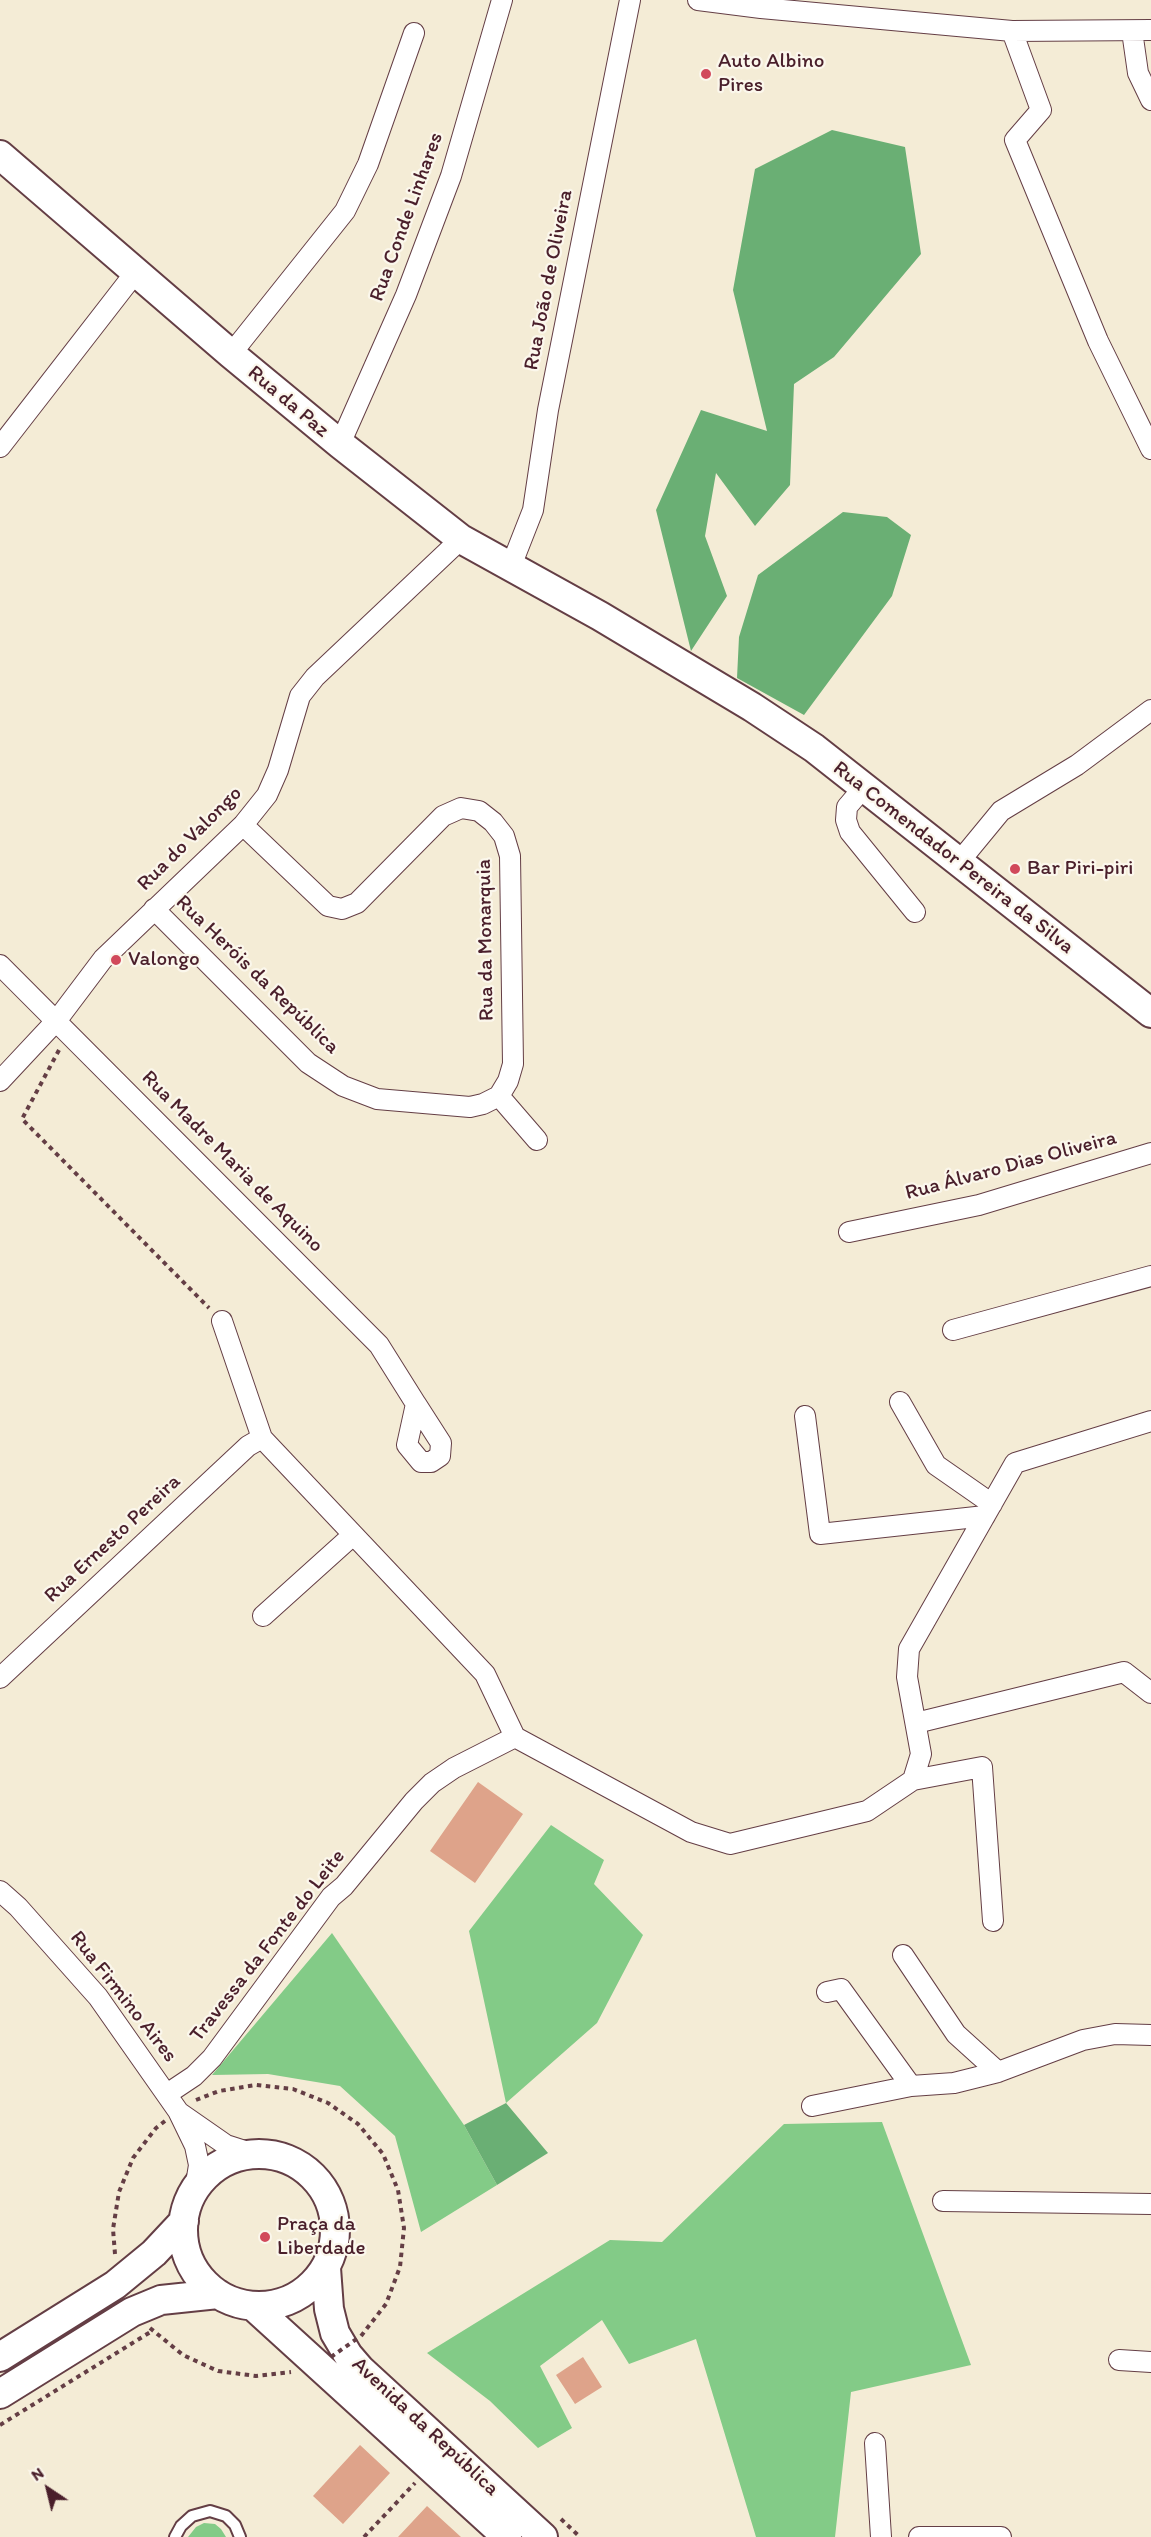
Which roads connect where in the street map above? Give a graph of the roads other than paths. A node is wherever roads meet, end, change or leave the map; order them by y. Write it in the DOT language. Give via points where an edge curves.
graph roads {
  1 [pos="502,0"];
  2 [pos="630,0"];
  3 [pos="698,0"];
  4 [pos="1142,30"];
  5 [pos="1012,31"];
  6 [pos="414,33"];
  7 [pos="1151,100"];
  8 [pos="0,155"];
  9 [pos="135,273"];
  10 [pos="231,354"];
  11 [pos="340,444"];
  12 [pos="0,447"];
  13 [pos="1151,449"];
  14 [pos="460,538"];
  15 [pos="511,566"];
  16 [pos="600,616"];
  17 [pos="1151,710"];
  18 [pos="864,787"];
  19 [pos="243,825"];
  20 [pos="959,862"];
  21 [pos="154,909"];
  22 [pos="915,912"];
  23 [pos="0,964"];
  24 [pos="1151,1013"];
  25 [pos="57,1020"];
  26 [pos="0,1081"];
  27 [pos="499,1096"];
  28 [pos="537,1140"];
  29 [pos="1151,1153"];
  30 [pos="849,1232"];
  31 [pos="1151,1276"];
  32 [pos="222,1321"];
  33 [pos="953,1330"];
  34 [pos="900,1402"];
  35 [pos="416,1404"];
  36 [pos="805,1416"];
  37 [pos="1151,1421"];
  38 [pos="262,1438"];
  39 [pos="988,1510"];
  40 [pos="353,1534"];
  41 [pos="263,1616"];
  42 [pos="0,1678"];
  43 [pos="1151,1693"];
  44 [pos="916,1723"];
  45 [pos="515,1737"];
  46 [pos="913,1780"];
  47 [pos="0,1891"];
  48 [pos="993,1922"];
  49 [pos="903,1955"];
  50 [pos="826,1992"];
  51 [pos="1151,2035"];
  52 [pos="998,2072"];
  53 [pos="911,2086"];
  54 [pos="167,2094"];
  55 [pos="812,2106"];
  56 [pos="178,2111"];
  57 [pos="254,2154"];
  58 [pos="195,2190"];
  59 [pos="944,2201"];
  60 [pos="1151,2204"];
  61 [pos="184,2221"];
  62 [pos="326,2268"];
  63 [pos="218,2294"];
  64 [pos="253,2306"];
  65 [pos="0,2357"];
  66 [pos="1119,2360"];
  67 [pos="1151,2362"];
  68 [pos="0,2394"];
  69 [pos="875,2443"];
  70 [pos="175,2537"];
  71 [pos="240,2537"];
  72 [pos="507,2537"];
  73 [pos="543,2537"];
  74 [pos="881,2537"];
  75 [pos="919,2537"];
  76 [pos="1001,2537"];
  1 -- 11 [label="street, Rua Conde Linhares" via="452,176 406,295"];
  2 -- 15 [label="street, Rua João de Oliveira" via="548,410 533,510"];
  3 -- 5 [label="street"];
  4 -- 5 [label="street"];
  4 -- 7 [label="street" via="1138,73"];
  5 -- 13 [label="street" via="1041,110 1015,140 1098,341"];
  6 -- 10 [label="street" via="368,164 345,211"];
  8 -- 9 [label="street, Rua da Paz"];
  9 -- 10 [label="street, Rua da Paz"];
  9 -- 12 [label="street"];
  10 -- 11 [label="street, Rua da Paz"];
  11 -- 14 [label="street, Rua da Paz"];
  14 -- 15 [label="street, Rua da Paz"];
  14 -- 19 [label="street, Rua do Valongo" via="300,696 271,787"];
  15 -- 16 [label="street, Rua da Paz"];
  16 -- 18 [label="street, Rua Comendador Pereira da Silva" via="752,707"];
  17 -- 20 [label="street" via="1077,765 1001,811"];
  18 -- 20 [label="street, Rua Comendador Pereira da Silva"];
  18 -- 22 [label="street" via="847,807 850,831"];
  19 -- 21 [label="street, Rua do Valongo"];
  19 -- 27 [label="street, Rua da Monarquia" via="328,906 342,909 357,903 443,816 461,808 479,811 494,822 504,836 510,856 513,1064"];
  20 -- 24 [label="street, Rua Comendador Pereira da Silva"];
  21 -- 25 [label="street, Rua do Valongo" via="103,959"];
  21 -- 27 [label="street, Rua Heróis da República" via="308,1063 343,1086 377,1099 470,1107"];
  23 -- 25 [label="street, Rua Madre Maria de Aquino"];
  25 -- 26 [label="street, Rua do Valongo"];
  25 -- 35 [label="street, Rua Madre Maria de Aquino" via="379,1345"];
  27 -- 28 [label="street"];
  29 -- 30 [label="street, Rua Álvaro Dias Oliveira" via="979,1205"];
  31 -- 33 [label="street"];
  32 -- 38 [label="street"];
  34 -- 39 [label="street" via="936,1466"];
  36 -- 39 [label="street" via="820,1534"];
  37 -- 39 [label="street" via="1015,1463"];
  38 -- 40 [label="street"];
  38 -- 42 [label="street, Rua Ernesto Pereira" via="248,1446"];
  39 -- 44 [label="street" via="909,1649 907,1677"];
  40 -- 41 [label="street"];
  40 -- 45 [label="street" via="485,1674"];
  43 -- 44 [label="street" via="1124,1672"];
  44 -- 46 [label="street" via="921,1754"];
  45 -- 46 [label="street" via="691,1832 730,1844 867,1811"];
  45 -- 54 [label="street, Travessa da Fonte do Leite" via="454,1768 414,1801 331,1897 212,2058"];
  46 -- 48 [label="street" via="982,1767"];
  47 -- 54 [label="street, Rua Firmino Aires" via="98,1997"];
  49 -- 52 [label="street" via="956,2034"];
  50 -- 53 [label="street" via="841,1989"];
  51 -- 52 [label="street" via="1114,2034 1083,2040"];
  52 -- 53 [label="street" via="954,2083"];
  53 -- 55 [label="street"];
  54 -- 56 [label="street, Rua Firmino Aires"];
  56 -- 57 [label="street" via="226,2145"];
  56 -- 58 [label="street" via="195,2146 199,2165"];
  57 -- 58 [label="street" via="231,2159 211,2172"];
  57 -- 62 [label="street" via="277,2156 299,2165 317,2180 330,2200 335,2222 334,2246"];
  58 -- 61 [label="street"];
  59 -- 60 [label="street"];
  61 -- 63 [label="street" via="184,2242 190,2262"];
  61 -- 65 [label="street" via="154,2253 115,2285"];
  62 -- 64 [label="street" via="295,2297 275,2305"];
  62 -- 73 [label="street, Avenida da República" via="335,2333 348,2355"];
  63 -- 64 [label="street"];
  63 -- 68 [label="street" via="161,2300 132,2312"];
  64 -- 72 [label="street, Avenida da República"];
  66 -- 67 [label="street"];
  69 -- 74 [label="street"];
  70 -- 71 [label="lane" via="192,2516 210,2511 226,2516"];
  75 -- 76 [label="street"];
}
